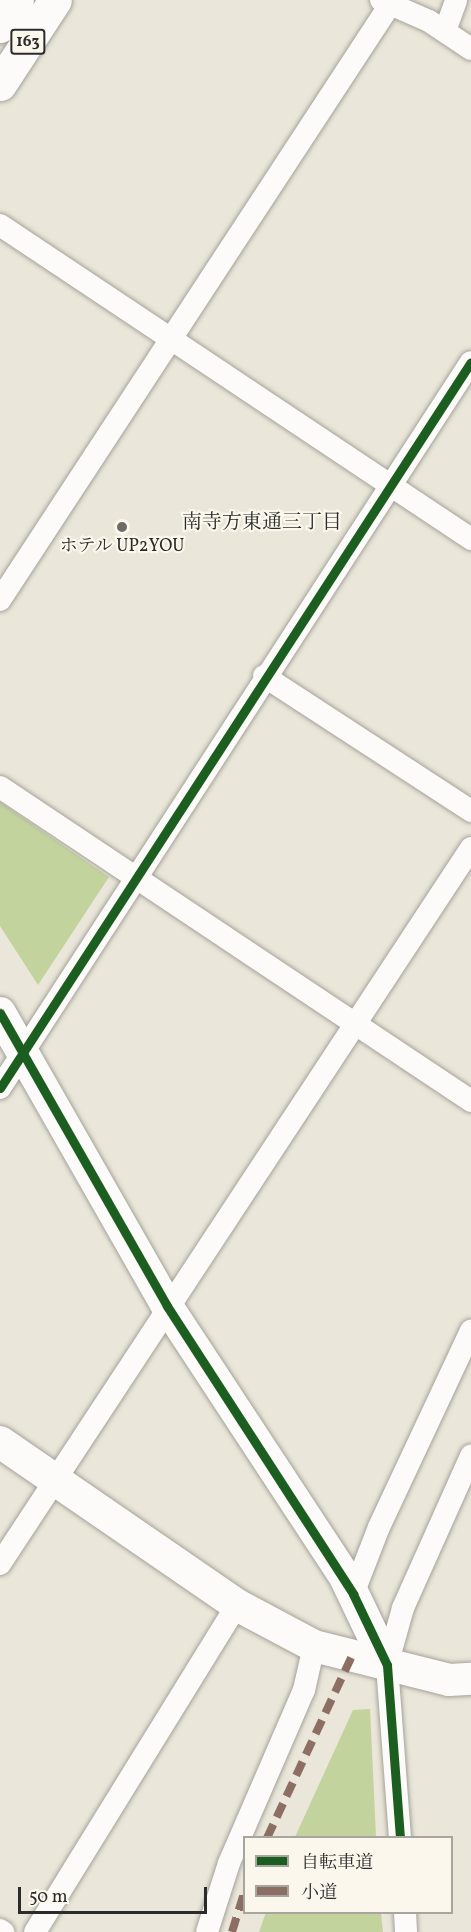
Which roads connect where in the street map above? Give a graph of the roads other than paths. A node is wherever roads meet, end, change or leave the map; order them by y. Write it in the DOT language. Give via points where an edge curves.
graph roads {
  1 [pos="17,0"];
  2 [pos="55,0"];
  3 [pos="456,0"];
  4 [pos="388,2"];
  5 [pos="0,26"];
  6 [pos="445,31"];
  7 [pos="471,49"];
  8 [pos="0,84"];
  9 [pos="0,225"];
  10 [pos="174,340"];
  11 [pos="471,362"];
  12 [pos="390,485"];
  13 [pos="471,539"];
  14 [pos="0,600"];
  15 [pos="264,676"];
  16 [pos="0,787"];
  17 [pos="471,811"];
  18 [pos="471,848"];
  19 [pos="134,875"];
  20 [pos="0,1013"];
  21 [pos="354,1022"];
  22 [pos="23,1056"];
  23 [pos="0,1088"];
  24 [pos="471,1101"];
  25 [pos="167,1306"];
  26 [pos="471,1331"];
  27 [pos="0,1442"];
  28 [pos="471,1456"];
  29 [pos="57,1480"];
  30 [pos="0,1564"];
  31 [pos="354,1594"];
  32 [pos="237,1605"];
  33 [pos="314,1646"];
  34 [pos="387,1665"];
  35 [pos="471,1679"];
  36 [pos="400,1836"];
  37 [pos="405,1914"];
  38 [pos="35,1932"];
  39 [pos="207,1932"];
  40 [pos="406,1932"];
  1 -- 5 [label="highway, 163"];
  2 -- 8 [label="highway, 163"];
  3 -- 6 [label="street"];
  4 -- 6 [label="street"];
  4 -- 10 [label="street"];
  6 -- 7 [label="street"];
  9 -- 10 [label="street"];
  10 -- 12 [label="street"];
  10 -- 14 [label="street"];
  11 -- 12 [label="street"];
  12 -- 13 [label="street"];
  12 -- 15 [label="street"];
  15 -- 17 [label="street"];
  15 -- 19 [label="street"];
  16 -- 19 [label="street"];
  18 -- 21 [label="street"];
  19 -- 21 [label="street"];
  19 -- 22 [label="street"];
  20 -- 22 [label="street"];
  21 -- 24 [label="street"];
  21 -- 25 [label="street"];
  22 -- 23 [label="street"];
  22 -- 25 [label="street"];
  25 -- 29 [label="street"];
  25 -- 31 [label="street"];
  26 -- 31 [label="street" via="379,1527"];
  27 -- 29 [label="street"];
  28 -- 34 [label="street" via="403,1608"];
  29 -- 30 [label="street"];
  29 -- 32 [label="street"];
  31 -- 34 [label="street"];
  32 -- 33 [label="street"];
  32 -- 38 [label="street"];
  33 -- 34 [label="street"];
  33 -- 39 [label="street" via="304,1690 230,1863"];
  34 -- 35 [label="street" via="449,1680"];
  34 -- 36 [label="street"];
  37 -- 40 [label="street"];
}
